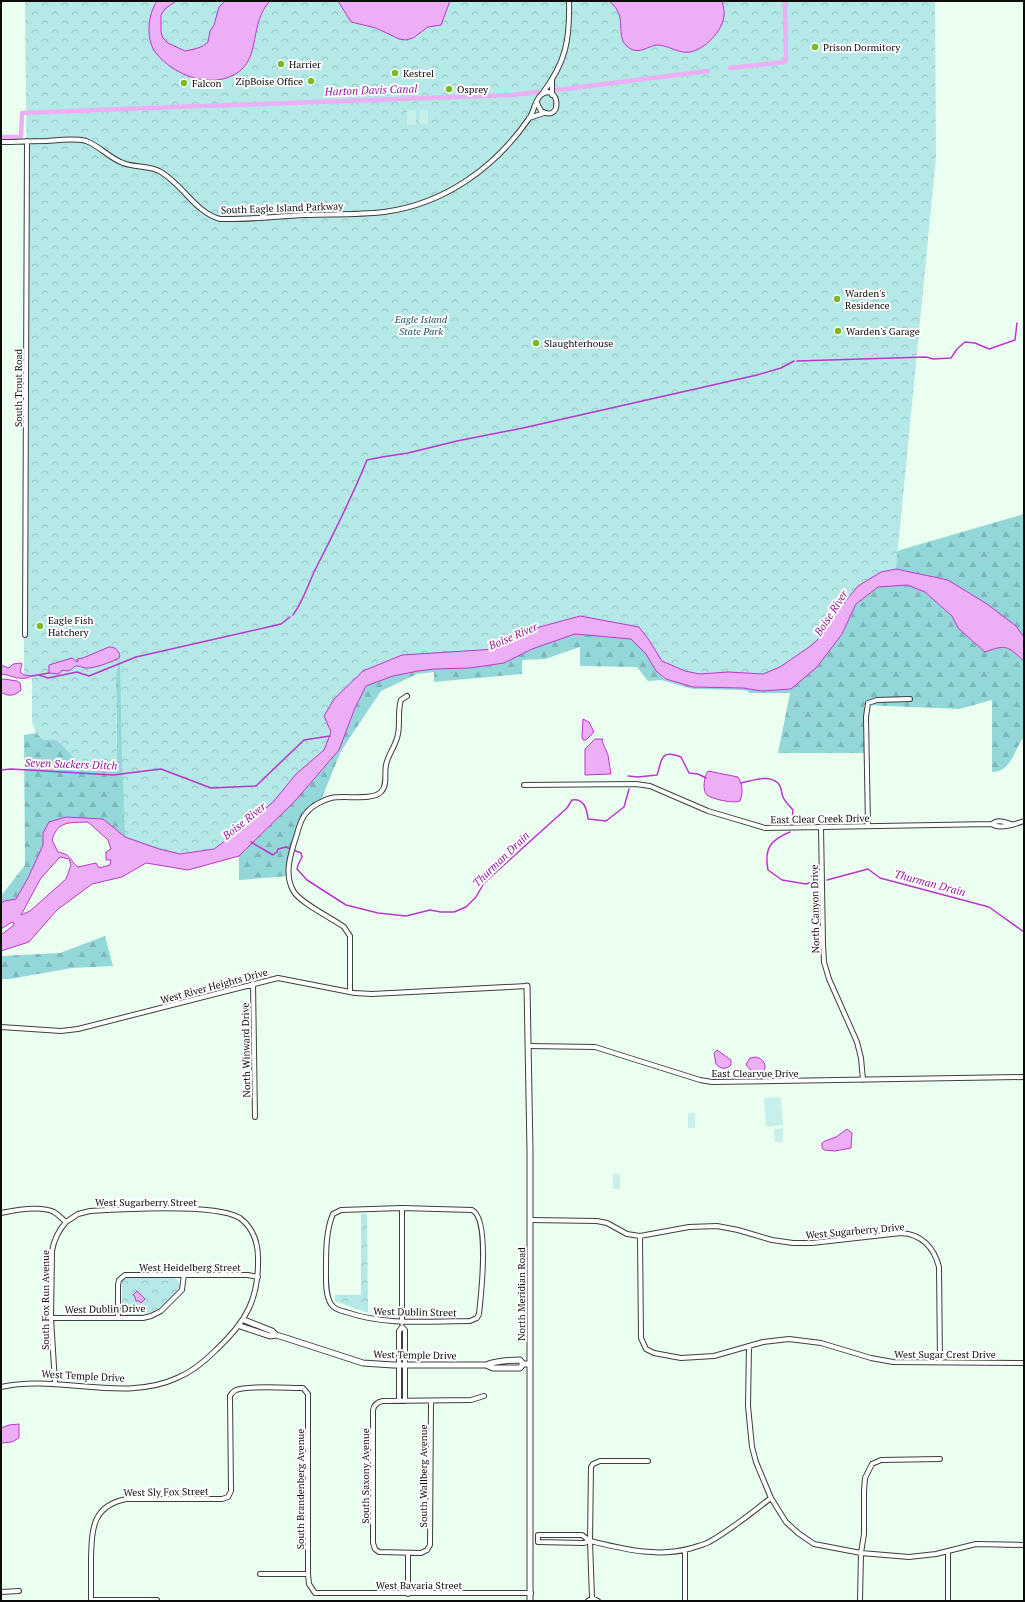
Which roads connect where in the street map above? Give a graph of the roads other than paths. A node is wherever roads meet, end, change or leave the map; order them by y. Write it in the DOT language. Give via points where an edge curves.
graph roads {
  1 [pos="570,1"];
  2 [pos="552,79"];
  3 [pos="542,95"];
  4 [pos="552,95"];
  5 [pos="537,103"];
  6 [pos="544,113"];
  7 [pos="529,118"];
  8 [pos="1,142"];
  9 [pos="27,142"];
  10 [pos="26,635"];
  11 [pos="406,696"];
  12 [pos="910,699"];
  13 [pos="524,785"];
  14 [pos="1024,821"];
  15 [pos="868,826"];
  16 [pos="821,827"];
  17 [pos="254,983"];
  18 [pos="527,986"];
  19 [pos="350,992"];
  20 [pos="1,1027"];
  21 [pos="528,1046"];
  22 [pos="1024,1077"];
  23 [pos="863,1080"];
  24 [pos="255,1117"];
  25 [pos="402,1208"];
  26 [pos="1,1213"];
  27 [pos="530,1220"];
  28 [pos="66,1222"];
  29 [pos="640,1236"];
  30 [pos="184,1274"];
  31 [pos="258,1277"];
  32 [pos="51,1318"];
  33 [pos="118,1318"];
  34 [pos="244,1320"];
  35 [pos="402,1321"];
  36 [pos="240,1326"];
  37 [pos="402,1327"];
  38 [pos="276,1335"];
  39 [pos="749,1346"];
  40 [pos="940,1362"];
  41 [pos="1024,1363"];
  42 [pos="530,1364"];
  43 [pos="399,1365"];
  44 [pos="405,1365"];
  45 [pos="55,1383"];
  46 [pos="1,1387"];
  47 [pos="484,1396"];
  48 [pos="398,1401"];
  49 [pos="405,1401"];
  50 [pos="431,1402"];
  51 [pos="940,1459"];
  52 [pos="648,1461"];
  53 [pos="228,1497"];
  54 [pos="771,1498"];
  55 [pos="537,1538"];
  56 [pos="531,1539"];
  57 [pos="590,1541"];
  58 [pos="1024,1545"];
  59 [pos="685,1550"];
  60 [pos="948,1551"];
  61 [pos="861,1553"];
  62 [pos="408,1554"];
  63 [pos="260,1574"];
  64 [pos="308,1574"];
  65 [pos="310,1587"];
  66 [pos="19,1591"];
  67 [pos="1,1592"];
  68 [pos="531,1593"];
  69 [pos="408,1594"];
  70 [pos="157,1600"];
  71 [pos="590,1600"];
  72 [pos="91,1601"];
  73 [pos="530,1601"];
  74 [pos="598,1601"];
  75 [pos="685,1601"];
  76 [pos="860,1601"];
  77 [pos="948,1601"];
  1 -- 2 [label="street" via="568,38 562,61"];
  2 -- 3 [label="street"];
  2 -- 4 [label="street"];
  3 -- 4 [label="street"];
  3 -- 5 [label="street"];
  4 -- 6 [label="street" via="557,102 556,108 551,113"];
  5 -- 6 [label="street"];
  5 -- 7 [label="street, South Eagle Island Parkway"];
  6 -- 7 [label="street"];
  7 -- 9 [label="street, South Eagle Island Parkway" via="495,159 461,184 433,199 401,209 371,213 220,219 208,213 157,170 115,160 100,148 86,142"];
  8 -- 9 [label="street, South Eagle Island Parkway"];
  9 -- 10 [label="street, South Trout Road"];
  11 -- 19 [label="street" via="401,700 398,735 386,762 385,781 381,792 364,797 330,798 317,804 307,812 301,822 292,848 289,874 295,894 344,927 350,936"];
  12 -- 15 [label="street" via="877,700 868,703"];
  13 -- 16 [label="street, East Clear Creek Drive" via="646,785 664,790 708,811 765,828"];
  14 -- 15 [label="street, East Clear Creek Drive" via="1010,824 1002,821 992,824"];
  15 -- 16 [label="street, East Clear Creek Drive"];
  16 -- 23 [label="street, North Canyon Drive" via="824,962 857,1042"];
  17 -- 19 [label="street, West River Heights Drive" via="278,978"];
  17 -- 20 [label="street, West River Heights Drive" via="78,1029 61,1031"];
  17 -- 24 [label="street, North Winward Drive"];
  18 -- 19 [label="street, West River Heights Drive" via="372,994"];
  18 -- 21 [label="street, North Meridian Road"];
  21 -- 23 [label="street, East Clearvue Drive" via="595,1047 706,1081"];
  21 -- 27 [label="street, North Meridian Road"];
  22 -- 23 [label="street, East Clearvue Drive"];
  25 -- 35 [label="street"];
  25 -- 35 [label="street, West Dublin Street" via="336,1212 332,1218 326,1245 326,1279 331,1305 361,1317"];
  25 -- 35 [label="street, West Dublin Street" via="472,1210 477,1213 482,1240 483,1278 477,1318 470,1321"];
  26 -- 28 [label="street" via="18,1209 46,1210 54,1212"];
  27 -- 29 [label="street, West Sugarberry Drive" via="597,1221 607,1223 627,1234"];
  27 -- 42 [label="street, North Meridian Road"];
  28 -- 31 [label="street, West Sugarberry Street" via="90,1210 166,1209 229,1213 246,1224 256,1239"];
  28 -- 32 [label="street, South Fox Run Avenue" via="58,1231 53,1247"];
  29 -- 39 [label="street, West Sugar Crest Drive" via="640,1338 646,1349 681,1358 714,1356"];
  29 -- 40 [label="street, West Sugarberry Drive" via="703,1226 724,1227 793,1244 910,1234 923,1240 934,1253 939,1267"];
  30 -- 31 [label="street, West Heidelberg Street"];
  30 -- 33 [label="street, West Dublin Drive" via="182,1290 162,1311 142,1318"];
  30 -- 33 [label="street, West Heidelberg Street" via="122,1277 118,1285"];
  31 -- 34 [label="street" via="256,1292"];
  32 -- 33 [label="street, West Dublin Drive"];
  32 -- 45 [label="street, South Fox Run Avenue"];
  34 -- 36 [label="street, West Temple Drive"];
  34 -- 38 [label="street, West Temple Drive"];
  35 -- 37 [label="street"];
  36 -- 38 [label="street, West Temple Drive" via="270,1336"];
  36 -- 45 [label="street, West Temple Drive" via="205,1362 167,1383 139,1387 82,1387"];
  37 -- 43 [label="street" via="399,1331"];
  37 -- 44 [label="street" via="405,1330"];
  38 -- 43 [label="street, West Temple Drive" via="363,1362"];
  39 -- 40 [label="street, West Sugar Crest Drive" via="776,1340 802,1339 885,1361"];
  39 -- 54 [label="street" via="748,1406 752,1447"];
  40 -- 41 [label="street, West Sugar Crest Drive"];
  42 -- 44 [label="street, West Temple Drive" via="514,1360 486,1365"];
  42 -- 56 [label="street, North Meridian Road"];
  43 -- 44 [label="street, West Temple Drive"];
  43 -- 48 [label="street"];
  44 -- 49 [label="street"];
  45 -- 46 [label="street, West Temple Drive" via="23,1383"];
  47 -- 50 [label="street" via="471,1400"];
  48 -- 49 [label="street"];
  48 -- 62 [label="street, South Saxony Avenue" via="381,1401 373,1410 373,1543 376,1550 382,1553"];
  49 -- 50 [label="street"];
  50 -- 62 [label="street, South Wallberg Avenue" via="430,1545 421,1553"];
  51 -- 61 [label="street" via="882,1460 872,1464 865,1478"];
  52 -- 57 [label="street" via="600,1461 593,1464 590,1471"];
  53 -- 64 [label="street, South Brandenberg Avenue" via="230,1399 233,1392 242,1388 303,1388 309,1397"];
  53 -- 72 [label="street, West Sly Fox Street" via="126,1499 107,1506 97,1516 92,1533"];
  54 -- 59 [label="street" via="714,1540"];
  54 -- 61 [label="street" via="786,1522 814,1544"];
  55 -- 56 [label="street"];
  55 -- 57 [label="street" via="538,1542"];
  55 -- 57 [label="street" via="538,1534 582,1536"];
  56 -- 68 [label="street, North Meridian Road"];
  57 -- 59 [label="street" via="647,1553"];
  57 -- 71 [label="street"];
  58 -- 60 [label="street" via="976,1544"];
  59 -- 75 [label="street"];
  60 -- 61 [label="street" via="909,1557"];
  60 -- 77 [label="street"];
  61 -- 76 [label="street"];
  62 -- 69 [label="street"];
  63 -- 64 [label="street"];
  64 -- 65 [label="street, South Brandenberg Avenue"];
  65 -- 69 [label="street, West Bavaria Street" via="315,1593"];
  66 -- 67 [label="street"];
  68 -- 69 [label="street, West Bavaria Street"];
  68 -- 73 [label="street, North Meridian Road"];
  70 -- 72 [label="street"];
  71 -- 74 [label="street"];
}
